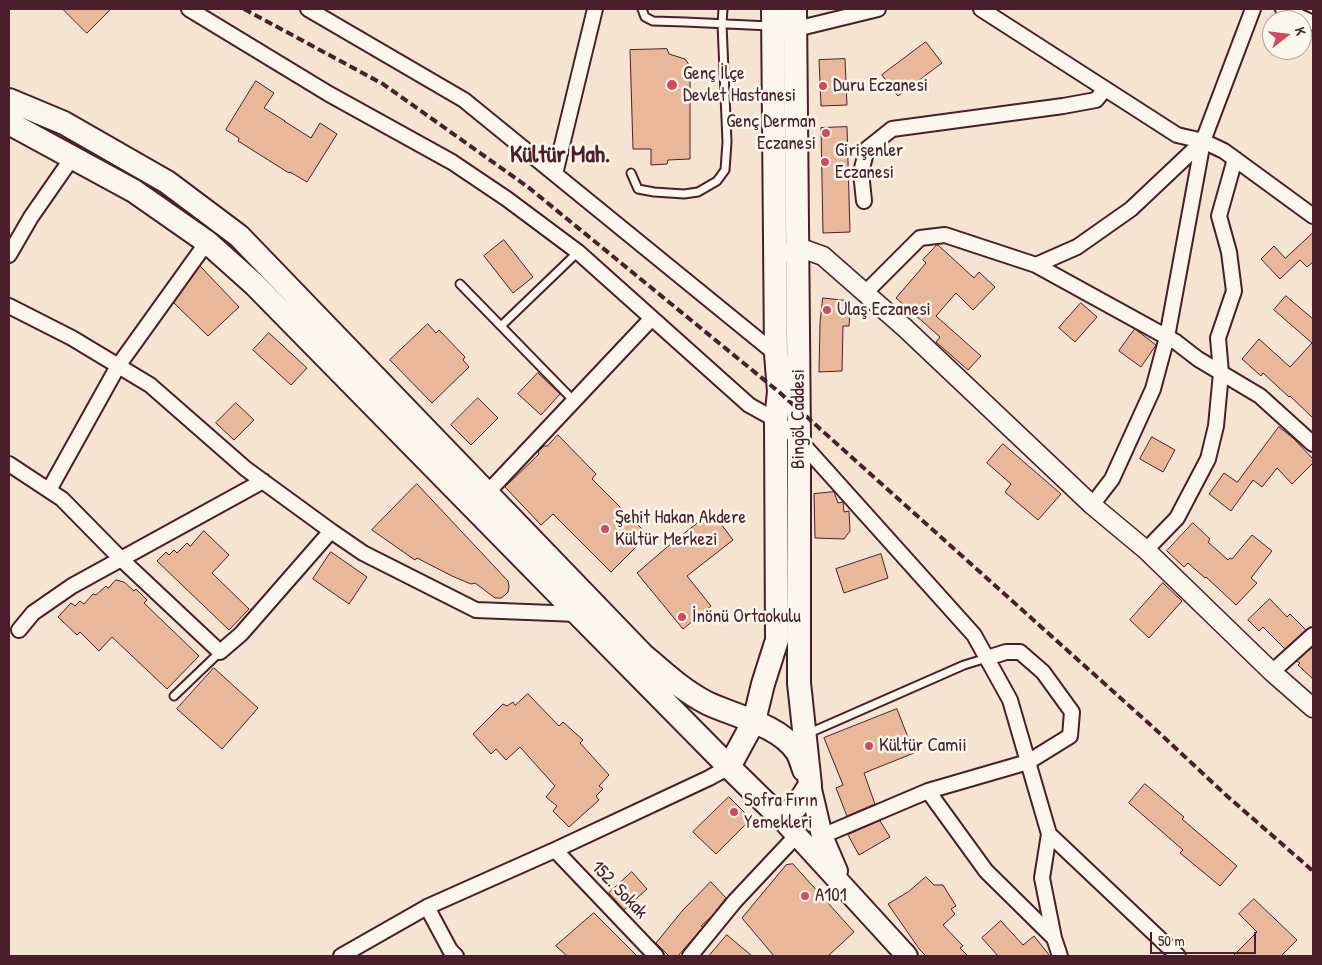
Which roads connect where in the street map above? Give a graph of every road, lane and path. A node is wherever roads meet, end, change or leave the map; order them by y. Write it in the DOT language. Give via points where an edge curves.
graph roads {
  1 [pos="189,9"];
  2 [pos="308,9"];
  3 [pos="595,9"];
  4 [pos="642,9"];
  5 [pos="723,9"];
  6 [pos="878,9"];
  7 [pos="981,9"];
  8 [pos="1253,9"];
  9 [pos="773,18"];
  10 [pos="796,19"];
  11 [pos="722,24"];
  12 [pos="1105,89"];
  13 [pos="9,100"];
  14 [pos="9,124"];
  15 [pos="1203,141"];
  16 [pos="72,158"];
  17 [pos="1235,159"];
  18 [pos="631,172"];
  19 [pos="555,174"];
  20 [pos="864,201"];
  21 [pos="1313,216"];
  22 [pos="207,242"];
  23 [pos="798,247"];
  24 [pos="578,252"];
  25 [pos="9,255"];
  26 [pos="776,261"];
  27 [pos="1036,265"];
  28 [pos="460,284"];
  29 [pos="866,293"];
  30 [pos="9,306"];
  31 [pos="652,318"];
  32 [pos="501,326"];
  33 [pos="1166,337"];
  34 [pos="776,354"];
  35 [pos="118,366"];
  36 [pos="1221,373"];
  37 [pos="574,401"];
  38 [pos="776,420"];
  39 [pos="799,440"];
  40 [pos="1313,444"];
  41 [pos="9,464"];
  42 [pos="263,481"];
  43 [pos="48,490"];
  44 [pos="487,493"];
  45 [pos="1092,505"];
  46 [pos="330,531"];
  47 [pos="1146,550"];
  48 [pos="121,559"];
  49 [pos="578,614"];
  50 [pos="19,630"];
  51 [pos="1313,635"];
  52 [pos="220,652"];
  53 [pos="987,658"];
  54 [pos="1272,672"];
  55 [pos="174,696"];
  56 [pos="1313,708"];
  57 [pos="754,721"];
  58 [pos="805,735"];
  59 [pos="1028,762"];
  60 [pos="729,767"];
  61 [pos="810,785"];
  62 [pos="928,791"];
  63 [pos="780,817"];
  64 [pos="1049,834"];
  65 [pos="797,835"];
  66 [pos="822,836"];
  67 [pos="555,850"];
  68 [pos="844,887"];
  69 [pos="427,907"];
  70 [pos="1054,938"];
  71 [pos="341,956"];
  72 [pos="456,956"];
  73 [pos="656,956"];
  74 [pos="690,956"];
  75 [pos="907,956"];
  76 [pos="1060,956"];
  77 [pos="1178,956"];
  1 -- 24 [label="street" via="329,94 452,162"];
  2 -- 19 [label="street" via="464,100"];
  3 -- 19 [label="street"];
  4 -- 11 [label="lane" via="645,17 653,22"];
  5 -- 11 [label="lane"];
  6 -- 10 [label="street"];
  7 -- 12 [label="street"];
  8 -- 15 [label="street"];
  9 -- 11 [label="lane"];
  9 -- 26 [label="main road, Bingöl Caddesi"];
  10 -- 23 [label="main road, Bingöl Caddesi"];
  11 -- 18 [label="lane" via="727,142 725,170 717,181 698,192 684,194 638,189"];
  12 -- 15 [label="street" via="1177,135"];
  12 -- 20 [label="street" via="1096,100 892,129 868,149 861,172"];
  13 -- 44 [label="main road" via="64,123 167,182 239,236"];
  14 -- 16 [label="main road"];
  15 -- 17 [label="street"];
  15 -- 27 [label="street" via="1131,208 1078,247"];
  15 -- 33 [label="street"];
  16 -- 22 [label="main road" via="134,191"];
  16 -- 25 [label="street"];
  17 -- 21 [label="street"];
  17 -- 36 [label="street" via="1219,216 1229,252 1234,291 1218,338"];
  19 -- 34 [label="street"];
  22 -- 35 [label="street"];
  22 -- 49 [label="main road" via="254,284"];
  23 -- 26 [label="street"];
  23 -- 29 [label="street" via="823,256"];
  23 -- 39 [label="main road, Bingöl Caddesi"];
  24 -- 31 [label="street"];
  24 -- 32 [label="lane"];
  26 -- 34 [label="main road, Bingöl Caddesi"];
  27 -- 29 [label="street" via="945,234 920,238"];
  27 -- 33 [label="street"];
  28 -- 32 [label="lane"];
  29 -- 45 [label="street"];
  30 -- 35 [label="street"];
  31 -- 37 [label="street"];
  31 -- 38 [label="street" via="750,405"];
  32 -- 37 [label="lane"];
  33 -- 36 [label="street"];
  33 -- 45 [label="street" via="1153,389 1112,479"];
  34 -- 38 [label="main road, Bingöl Caddesi" via="779,392"];
  35 -- 42 [label="street" via="150,385"];
  35 -- 43 [label="street"];
  36 -- 40 [label="street" via="1260,396"];
  36 -- 47 [label="street" via="1216,426 1208,459 1178,518"];
  37 -- 44 [label="street"];
  38 -- 39 [label="street"];
  38 -- 57 [label="main road, Bingöl Caddesi" via="777,640"];
  39 -- 53 [label="street" via="974,635"];
  39 -- 58 [label="main road, Bingöl Caddesi" via="799,683"];
  41 -- 43 [label="street"];
  42 -- 46 [label="street"];
  42 -- 48 [label="street"];
  43 -- 48 [label="street" via="62,499"];
  44 -- 57 [label="main road" via="642,654 675,683 707,703"];
  45 -- 47 [label="street"];
  46 -- 49 [label="street" via="363,553 476,610"];
  46 -- 52 [label="street" via="241,634"];
  47 -- 54 [label="street"];
  48 -- 50 [label="street" via="72,586 33,613"];
  48 -- 52 [label="street"];
  49 -- 60 [label="main road"];
  51 -- 54 [label="street"];
  52 -- 55 [label="lane"];
  53 -- 58 [label="lane" via="964,665"];
  53 -- 59 [label="street" via="1010,700"];
  53 -- 59 [label="street" via="1006,652 1020,652 1043,672 1072,712 1070,736"];
  54 -- 56 [label="street"];
  57 -- 60 [label="main road, Bingöl Caddesi"];
  57 -- 61 [label="main road" via="780,735 797,752"];
  58 -- 61 [label="main road, Bingöl Caddesi"];
  59 -- 62 [label="street"];
  59 -- 64 [label="street"];
  60 -- 63 [label="main road"];
  60 -- 67 [label="street"];
  61 -- 63 [label="main road" via="796,807"];
  61 -- 66 [label="main road"];
  62 -- 66 [label="street"];
  62 -- 70 [label="street" via="986,870"];
  63 -- 65 [label="main road"];
  64 -- 70 [label="street" via="1042,878"];
  64 -- 77 [label="street"];
  65 -- 68 [label="main road"];
  65 -- 74 [label="street" via="735,901"];
  66 -- 68 [label="main road"];
  67 -- 69 [label="street"];
  67 -- 73 [label="street, 152. Sokak"];
  68 -- 75 [label="main road"];
  69 -- 71 [label="street"];
  69 -- 72 [label="street"];
  70 -- 76 [label="street"];
}
